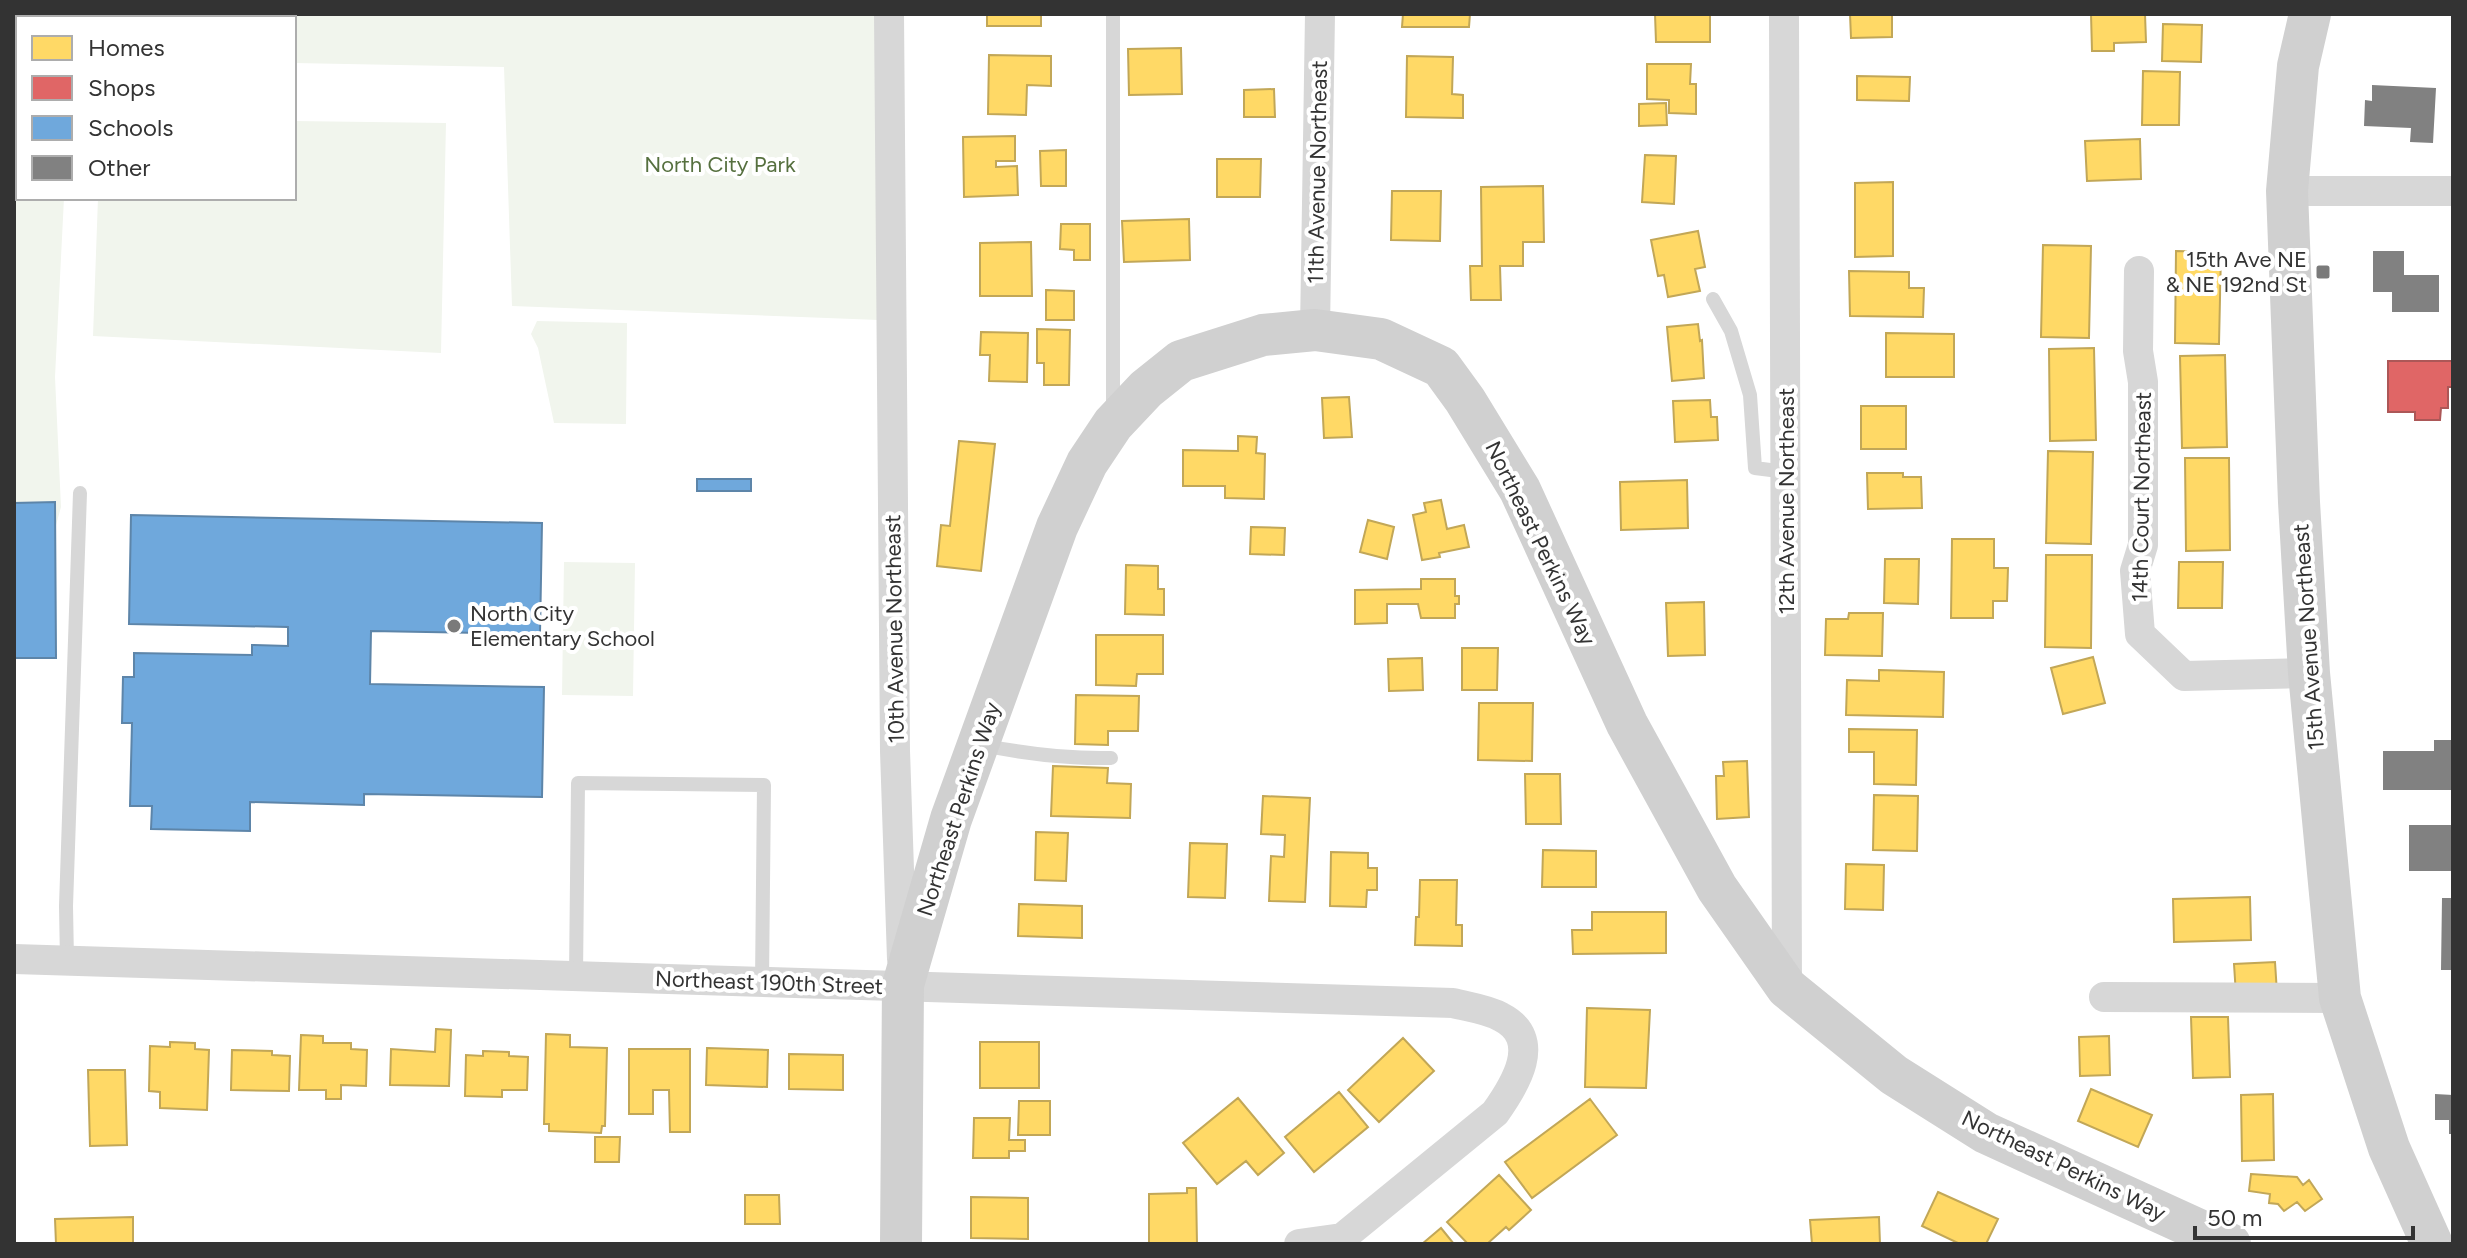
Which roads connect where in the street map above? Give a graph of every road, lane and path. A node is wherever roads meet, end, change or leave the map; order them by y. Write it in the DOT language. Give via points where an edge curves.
graph roads {
  1 [pos="889,14"];
  2 [pos="1113,14"];
  3 [pos="1320,14"];
  4 [pos="1784,14"];
  5 [pos="2310,14"];
  6 [pos="2287,191"];
  7 [pos="2453,191"];
  8 [pos="2139,271"];
  9 [pos="1713,299"];
  10 [pos="1315,330"];
  11 [pos="1113,424"];
  12 [pos="1786,472"];
  13 [pos="80,493"];
  14 [pos="2309,673"];
  15 [pos="978,744"];
  16 [pos="1111,758"];
  17 [pos="14,959"];
  18 [pos="67,961"];
  19 [pos="576,976"];
  20 [pos="762,982"];
  21 [pos="903,985"];
  22 [pos="1787,988"];
  23 [pos="2104,997"];
  24 [pos="2340,998"];
  25 [pos="901,1244"];
  26 [pos="1299,1244"];
  27 [pos="2230,1244"];
  28 [pos="2432,1244"];
  1 -- 21 [label="street, 10th Avenue Northeast" via="895,751"];
  2 -- 11 [label="lane"];
  3 -- 10 [label="street, 11th Avenue Northeast"];
  4 -- 12 [label="street, 12th Avenue Northeast"];
  5 -- 6 [label="main road, 15th Avenue Northeast" via="2298,66"];
  6 -- 7 [label="street"];
  6 -- 14 [label="main road, 15th Avenue Northeast"];
  8 -- 14 [label="street, 14th Court Northeast" via="2143,545 2135,571 2140,634 2184,676"];
  9 -- 12 [label="lane" via="1731,331 1750,395 1755,468"];
  10 -- 11 [label="main road, Northeast Perkins Way" via="1263,335 1181,361"];
  10 -- 22 [label="main road, Northeast Perkins Way" via="1381,339 1441,367 1481,422 1520,490 1627,724 1710,875"];
  11 -- 15 [label="main road, Northeast Perkins Way" via="1087,463 1057,527"];
  12 -- 22 [label="street, 12th Avenue Northeast"];
  13 -- 18 [label="lane"];
  14 -- 24 [label="main road, 15th Avenue Northeast"];
  15 -- 16 [label="lane" via="1039,756"];
  15 -- 21 [label="main road, Northeast Perkins Way"];
  17 -- 18 [label="street, Northeast 190th Street"];
  18 -- 19 [label="street, Northeast 190th Street"];
  19 -- 20 [label="street, Northeast 190th Street"];
  19 -- 20 [label="lane" via="578,783 764,785"];
  20 -- 21 [label="street, Northeast 190th Street"];
  21 -- 25 [label="main road, 10th Avenue Northeast"];
  21 -- 26 [label="street, Northeast 190th Street" via="1453,1003 1501,1017 1517,1029 1524,1043 1521,1066 1495,1113 1342,1238"];
  22 -- 27 [label="main road, Northeast Perkins Way" via="1894,1075 1986,1133"];
  23 -- 24 [label="street"];
  24 -- 28 [label="main road, 15th Avenue Northeast" via="2389,1148"];
}
